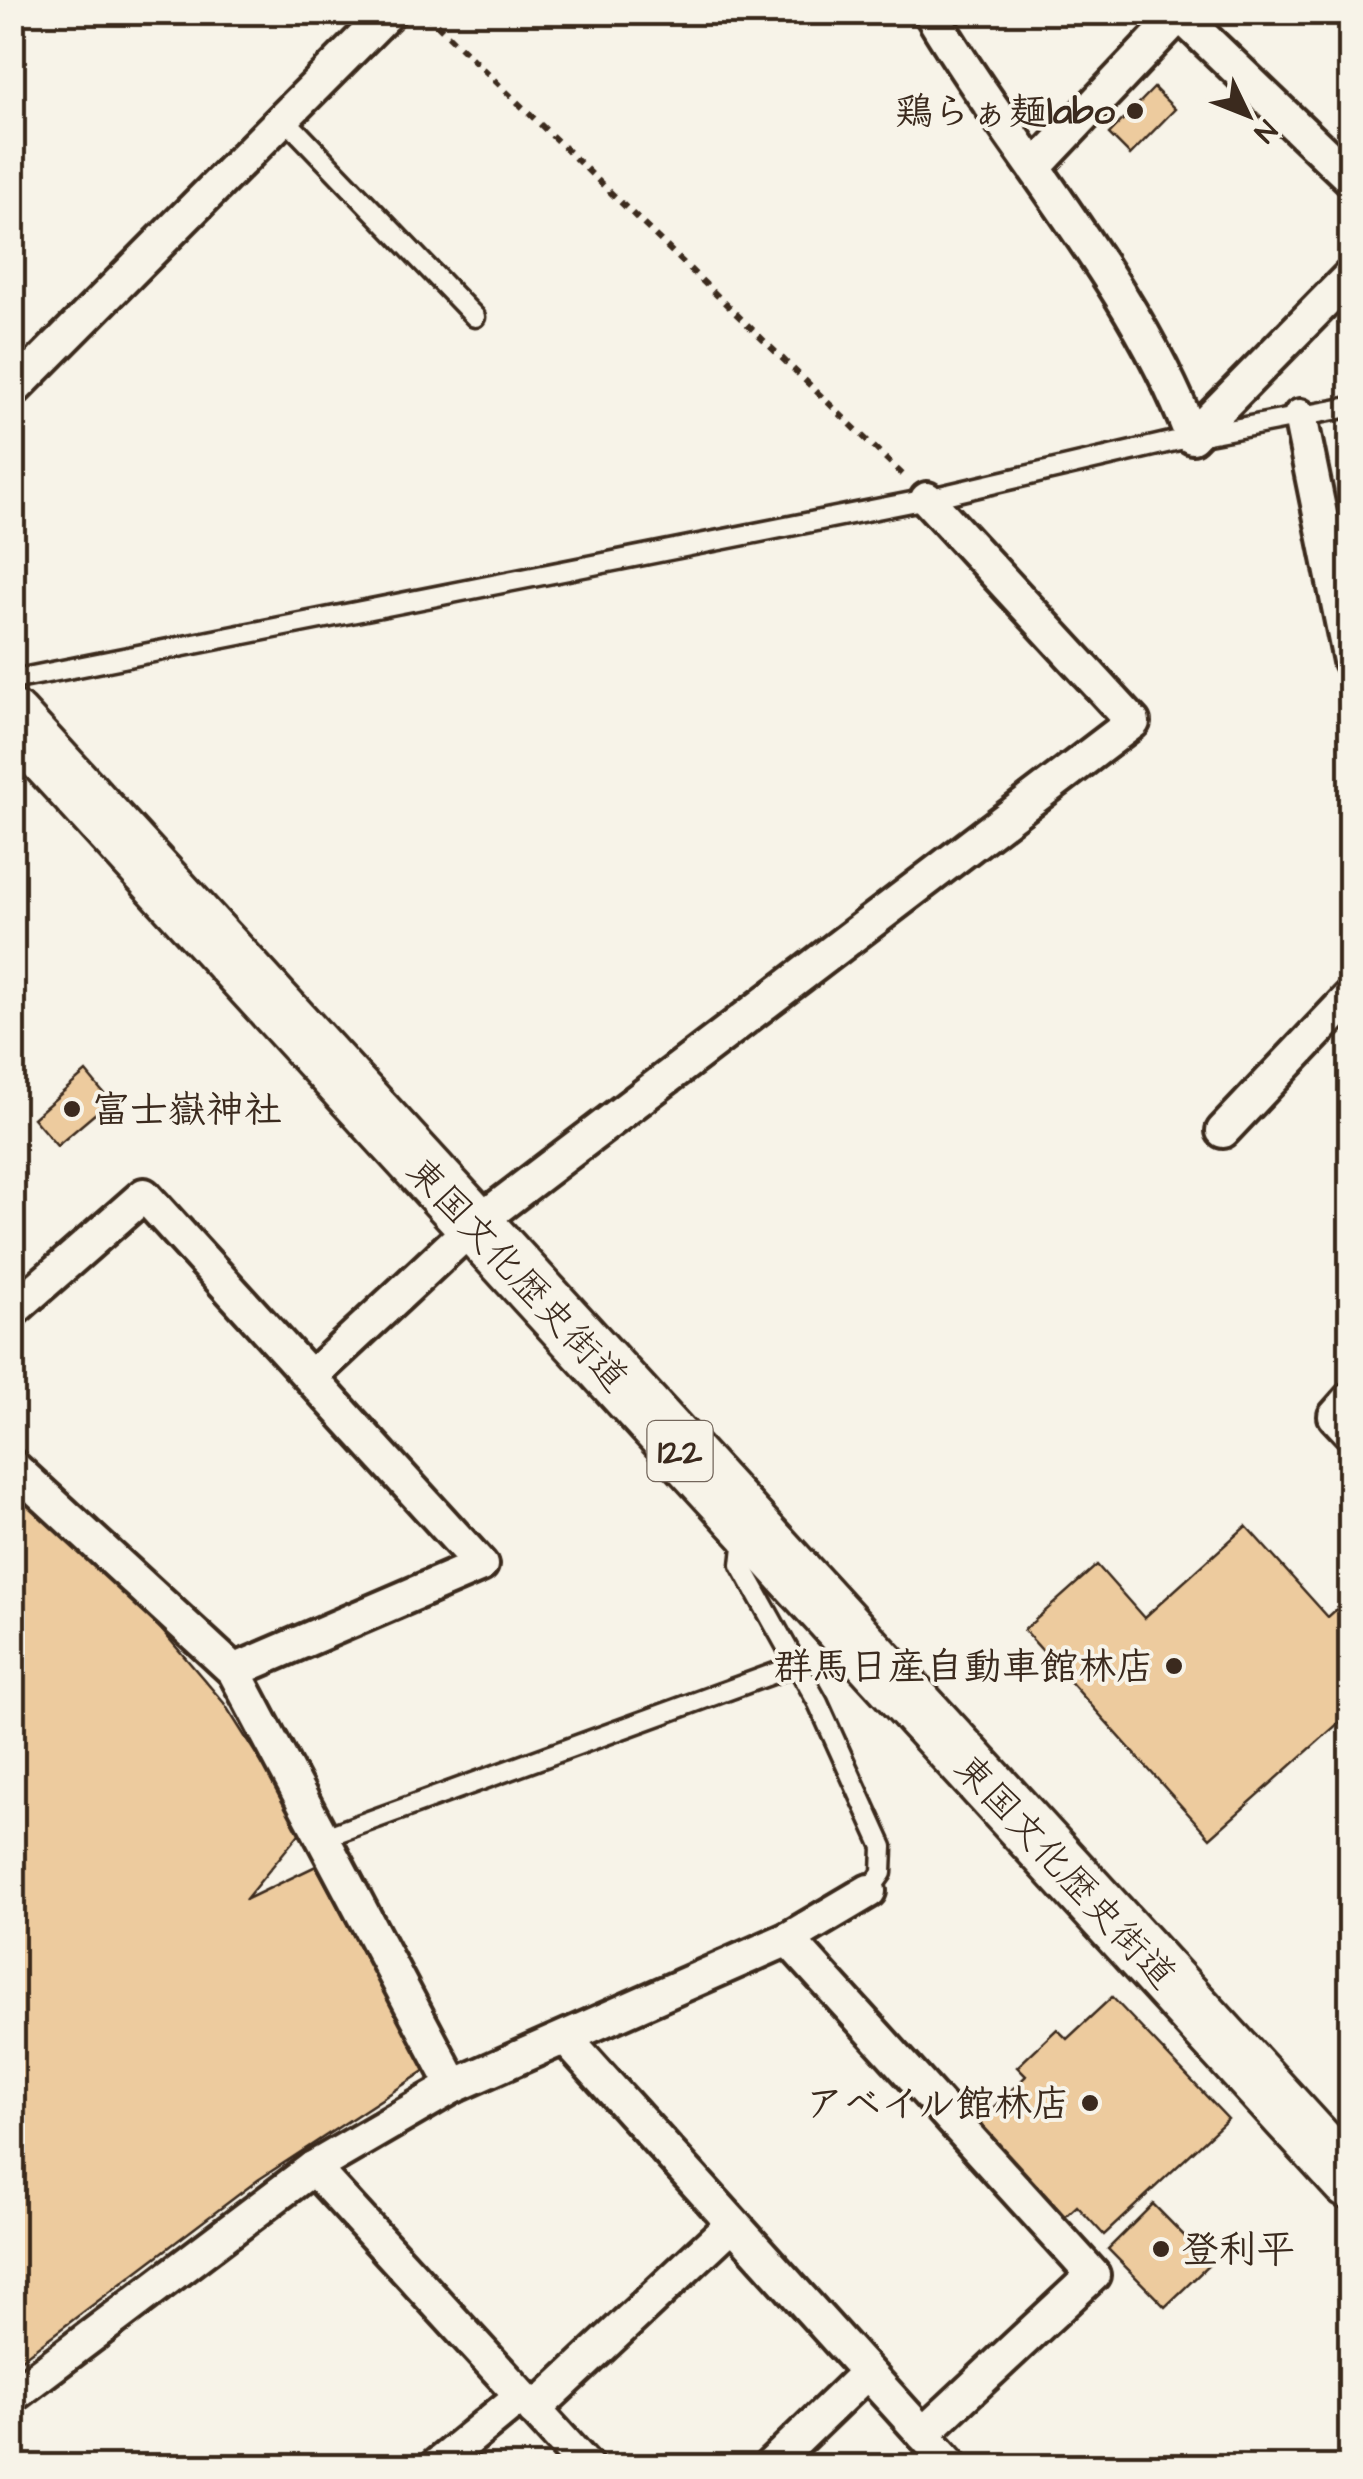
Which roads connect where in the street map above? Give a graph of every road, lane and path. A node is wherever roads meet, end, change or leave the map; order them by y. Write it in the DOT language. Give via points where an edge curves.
graph roads {
  1 [pos="389,12"];
  2 [pos="424,12"];
  3 [pos="930,12"];
  4 [pos="1180,13"];
  5 [pos="284,118"];
  6 [pos="1036,165"];
  7 [pos="1350,178"];
  8 [pos="1350,276"];
  9 [pos="475,316"];
  10 [pos="12,391"];
  11 [pos="1350,407"];
  12 [pos="1300,416"];
  13 [pos="1192,437"];
  14 [pos="928,499"];
  15 [pos="1350,660"];
  16 [pos="12,680"];
  17 [pos="12,719"];
  18 [pos="1350,997"];
  19 [pos="1224,1131"];
  20 [pos="472,1226"];
  21 [pos="12,1311"];
  22 [pos="311,1377"];
  23 [pos="1350,1398"];
  24 [pos="1350,1432"];
  25 [pos="12,1466"];
  26 [pos="746,1522"];
  27 [pos="797,1665"];
  28 [pos="234,1671"];
  29 [pos="325,1836"];
  30 [pos="869,1891"];
  31 [pos="788,1939"];
  32 [pos="567,2040"];
  33 [pos="454,2086"];
  34 [pos="313,2168"];
  35 [pos="1350,2181"];
  36 [pos="731,2226"];
  37 [pos="866,2373"];
  38 [pos="12,2396"];
  39 [pos="528,2403"];
  40 [pos="923,2434"];
  41 [pos="436,2466"];
  42 [pos="586,2466"];
  43 [pos="770,2466"];
  44 [pos="952,2466"];
  1 -- 5 [label="street"];
  2 -- 14 [label="path"];
  3 -- 6 [label="street"];
  4 -- 6 [label="street"];
  4 -- 7 [label="street"];
  5 -- 9 [label="lane"];
  5 -- 10 [label="street"];
  6 -- 13 [label="street" via="1168,374"];
  8 -- 13 [label="street"];
  11 -- 12 [label="lane"];
  12 -- 13 [label="lane"];
  12 -- 15 [label="street"];
  13 -- 14 [label="lane"];
  14 -- 16 [label="lane"];
  14 -- 20 [label="street" via="1133,722"];
  17 -- 20 [label="highway, 東国文化歴史街道 / 122"];
  18 -- 19 [label="street"];
  20 -- 22 [label="street"];
  20 -- 26 [label="highway, 東国文化歴史街道 / 122"];
  21 -- 22 [label="street" via="144,1194"];
  22 -- 28 [label="street" via="481,1564"];
  23 -- 24 [label="street" via="1335,1416"];
  25 -- 28 [label="street"];
  26 -- 27 [label="lane" via="741,1565"];
  26 -- 35 [label="highway, 東国文化歴史街道 / 122"];
  27 -- 29 [label="lane"];
  27 -- 30 [label="lane" via="883,1847 882,1873"];
  28 -- 29 [label="street"];
  29 -- 33 [label="street"];
  30 -- 31 [label="street"];
  31 -- 32 [label="street"];
  31 -- 40 [label="street" via="1093,2275"];
  32 -- 33 [label="street"];
  32 -- 36 [label="street"];
  33 -- 34 [label="street"];
  34 -- 38 [label="street"];
  34 -- 39 [label="street"];
  36 -- 37 [label="street"];
  36 -- 39 [label="street"];
  37 -- 40 [label="street"];
  37 -- 43 [label="street"];
  39 -- 41 [label="street"];
  39 -- 42 [label="street"];
  40 -- 44 [label="street"];
}
